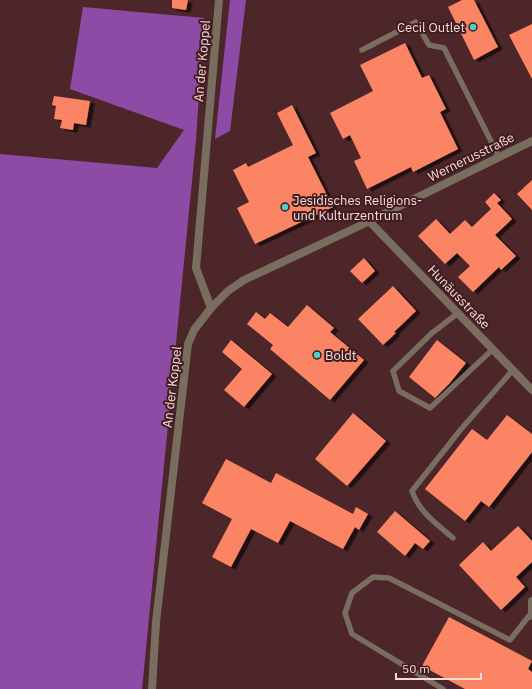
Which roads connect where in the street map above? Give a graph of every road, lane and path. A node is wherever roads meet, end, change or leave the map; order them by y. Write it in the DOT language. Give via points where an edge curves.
graph roads {
  1 [pos="219,0"];
  2 [pos="362,50"];
  3 [pos="532,141"];
  4 [pos="499,157"];
  5 [pos="369,221"];
  6 [pos="211,308"];
  7 [pos="458,313"];
  8 [pos="492,349"];
  9 [pos="513,370"];
  10 [pos="532,390"];
  11 [pos="453,538"];
  12 [pos="532,601"];
  13 [pos="532,612"];
  14 [pos="532,616"];
  15 [pos="152,689"];
  16 [pos="444,689"];
  1 -- 6 [label="street, An der Koppel" via="196,268"];
  2 -- 4 [label="lane" via="416,22 429,45 444,48"];
  3 -- 4 [label="street, Wernerusstraße"];
  4 -- 5 [label="street, Wernerusstraße"];
  5 -- 6 [label="street, Wernerusstraße" via="244,280"];
  5 -- 7 [label="street, Hunäusstraße"];
  6 -- 15 [label="street, An der Koppel" via="194,330 188,344 156,622"];
  7 -- 8 [label="street, Hunäusstraße"];
  7 -- 8 [label="lane" via="432,333 393,371 399,390 430,408"];
  8 -- 9 [label="street, Hunäusstraße"];
  9 -- 10 [label="street, Hunäusstraße"];
  9 -- 11 [label="lane" via="457,433 412,491 425,514"];
  12 -- 13 [label="street"];
  13 -- 14 [label="street"];
  13 -- 16 [label="lane" via="510,640 389,578 373,577 352,593 345,613 352,634"];
}
